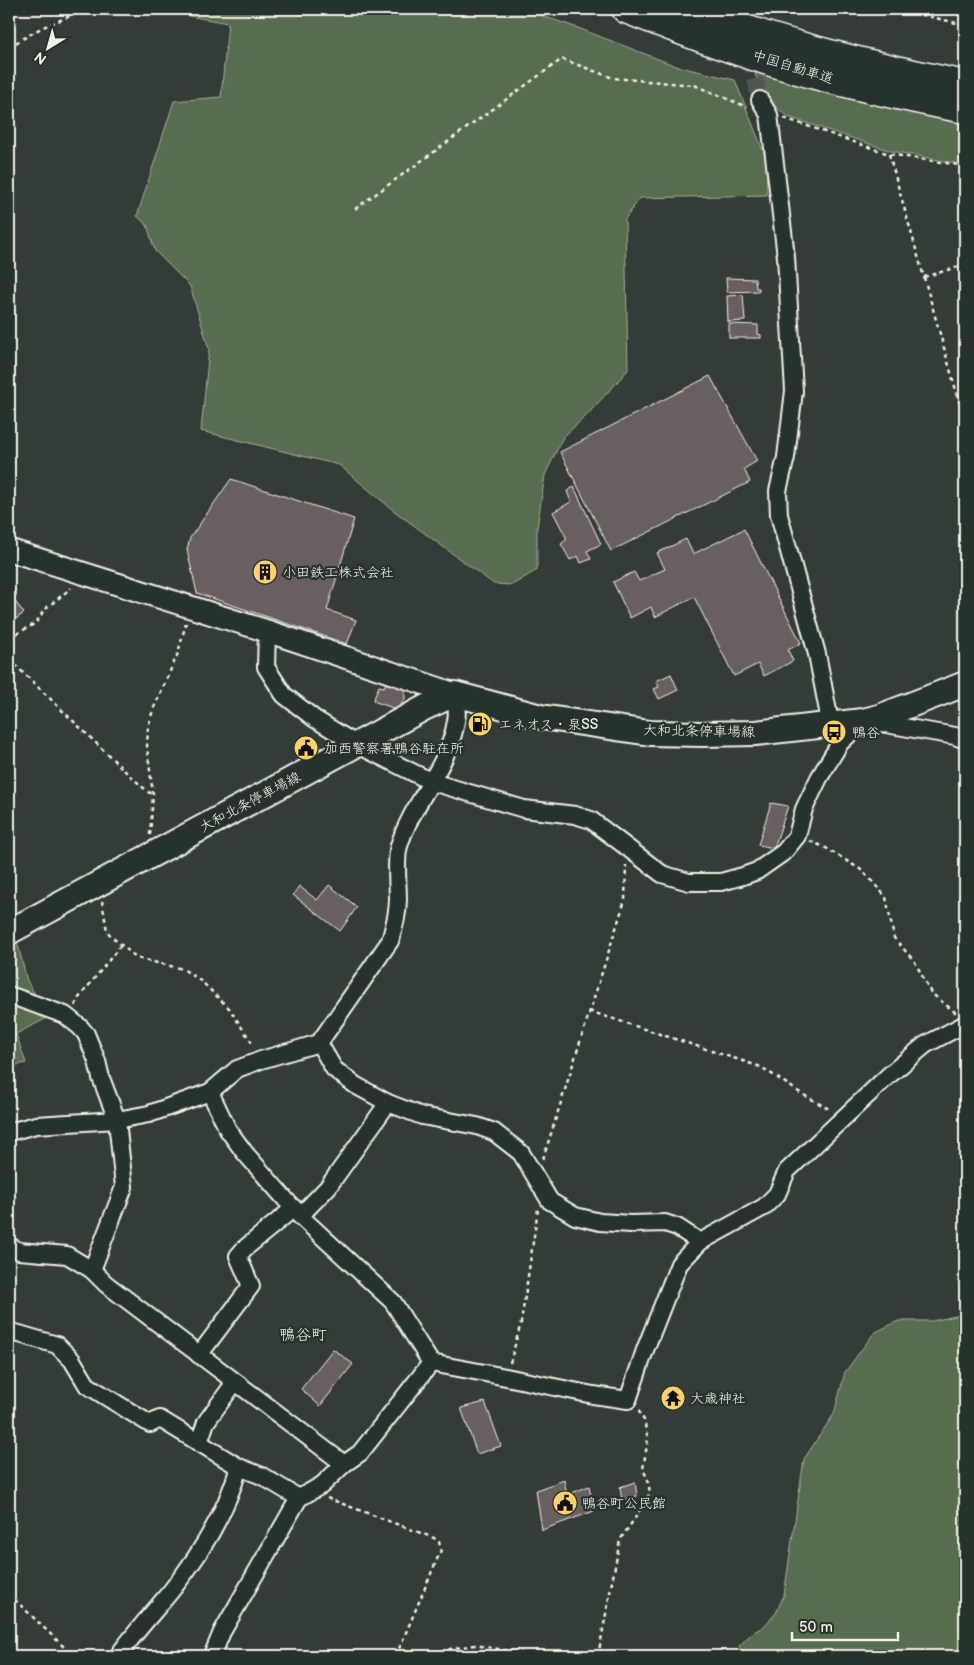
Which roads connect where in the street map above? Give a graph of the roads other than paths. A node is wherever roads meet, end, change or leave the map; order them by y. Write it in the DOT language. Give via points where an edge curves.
graph roads {
  1 [pos="626,9"];
  2 [pos="690,9"];
  3 [pos="965,86"];
  4 [pos="760,100"];
  5 [pos="965,110"];
  6 [pos="9,550"];
  7 [pos="267,631"];
  8 [pos="965,684"];
  9 [pos="455,694"];
  10 [pos="871,719"];
  11 [pos="828,725"];
  12 [pos="965,740"];
  13 [pos="356,744"];
  14 [pos="432,782"];
  15 [pos="9,932"];
  16 [pos="9,994"];
  17 [pos="962,1019"];
  18 [pos="319,1043"];
  19 [pos="210,1092"];
  20 [pos="388,1103"];
  21 [pos="117,1120"];
  22 [pos="9,1132"];
  23 [pos="297,1212"];
  24 [pos="700,1242"];
  25 [pos="9,1246"];
  26 [pos="92,1270"];
  27 [pos="9,1331"];
  28 [pos="199,1355"];
  29 [pos="430,1363"];
  30 [pos="235,1382"];
  31 [pos="199,1443"];
  32 [pos="344,1464"];
  33 [pos="239,1467"];
  34 [pos="304,1494"];
  35 [pos="118,1656"];
  36 [pos="212,1656"];
  1 -- 5 [label="highway, 中国自動車道" via="797,70"];
  2 -- 3 [label="highway, 中国自動車道" via="802,46"];
  4 -- 11 [label="street" via="769,115 786,256 794,391 786,457 778,491 779,515 817,654"];
  6 -- 7 [label="street"];
  7 -- 9 [label="street"];
  7 -- 13 [label="street" via="266,667 284,695"];
  8 -- 10 [label="main road, 大和北条停車場線"];
  9 -- 11 [label="main road, 大和北条停車場線" via="541,717 650,733 755,733"];
  9 -- 13 [label="main road, 大和北条停車場線"];
  9 -- 14 [label="street" via="457,720"];
  10 -- 11 [label="main road, 大和北条停車場線"];
  10 -- 12 [label="street"];
  10 -- 14 [label="street" via="840,743 804,809 797,836 784,852 768,864 722,882 689,882 662,874 596,822 583,817 524,809"];
  13 -- 14 [label="street"];
  13 -- 15 [label="main road, 大和北条停車場線"];
  14 -- 18 [label="street" via="409,818 398,848 398,902 390,941"];
  16 -- 21 [label="street" via="65,1015 80,1027 90,1043"];
  17 -- 24 [label="street" via="888,1076 787,1172 777,1194 764,1207"];
  18 -- 19 [label="street" via="237,1069"];
  18 -- 20 [label="street" via="334,1069"];
  19 -- 21 [label="street" via="149,1114"];
  19 -- 23 [label="street" via="228,1130"];
  20 -- 23 [label="street" via="328,1187"];
  20 -- 24 [label="street" via="422,1116 494,1132 521,1153 550,1201 575,1216 600,1222 665,1223"];
  21 -- 22 [label="street" via="36,1125"];
  21 -- 26 [label="street" via="124,1187"];
  23 -- 28 [label="street" via="238,1256 251,1286"];
  23 -- 29 [label="street" via="393,1302"];
  24 -- 29 [label="street" via="679,1264 628,1400"];
  25 -- 26 [label="street" via="19,1251 68,1255"];
  26 -- 28 [label="street"];
  27 -- 31 [label="street" via="57,1345 72,1360 87,1385 150,1424 160,1419"];
  28 -- 30 [label="street"];
  29 -- 32 [label="street" via="360,1453"];
  30 -- 31 [label="street" via="206,1422"];
  30 -- 32 [label="street"];
  31 -- 33 [label="street"];
  32 -- 34 [label="street" via="322,1485"];
  33 -- 34 [label="street"];
  33 -- 35 [label="street" via="215,1525 172,1590"];
  34 -- 36 [label="street" via="222,1632"];
}
